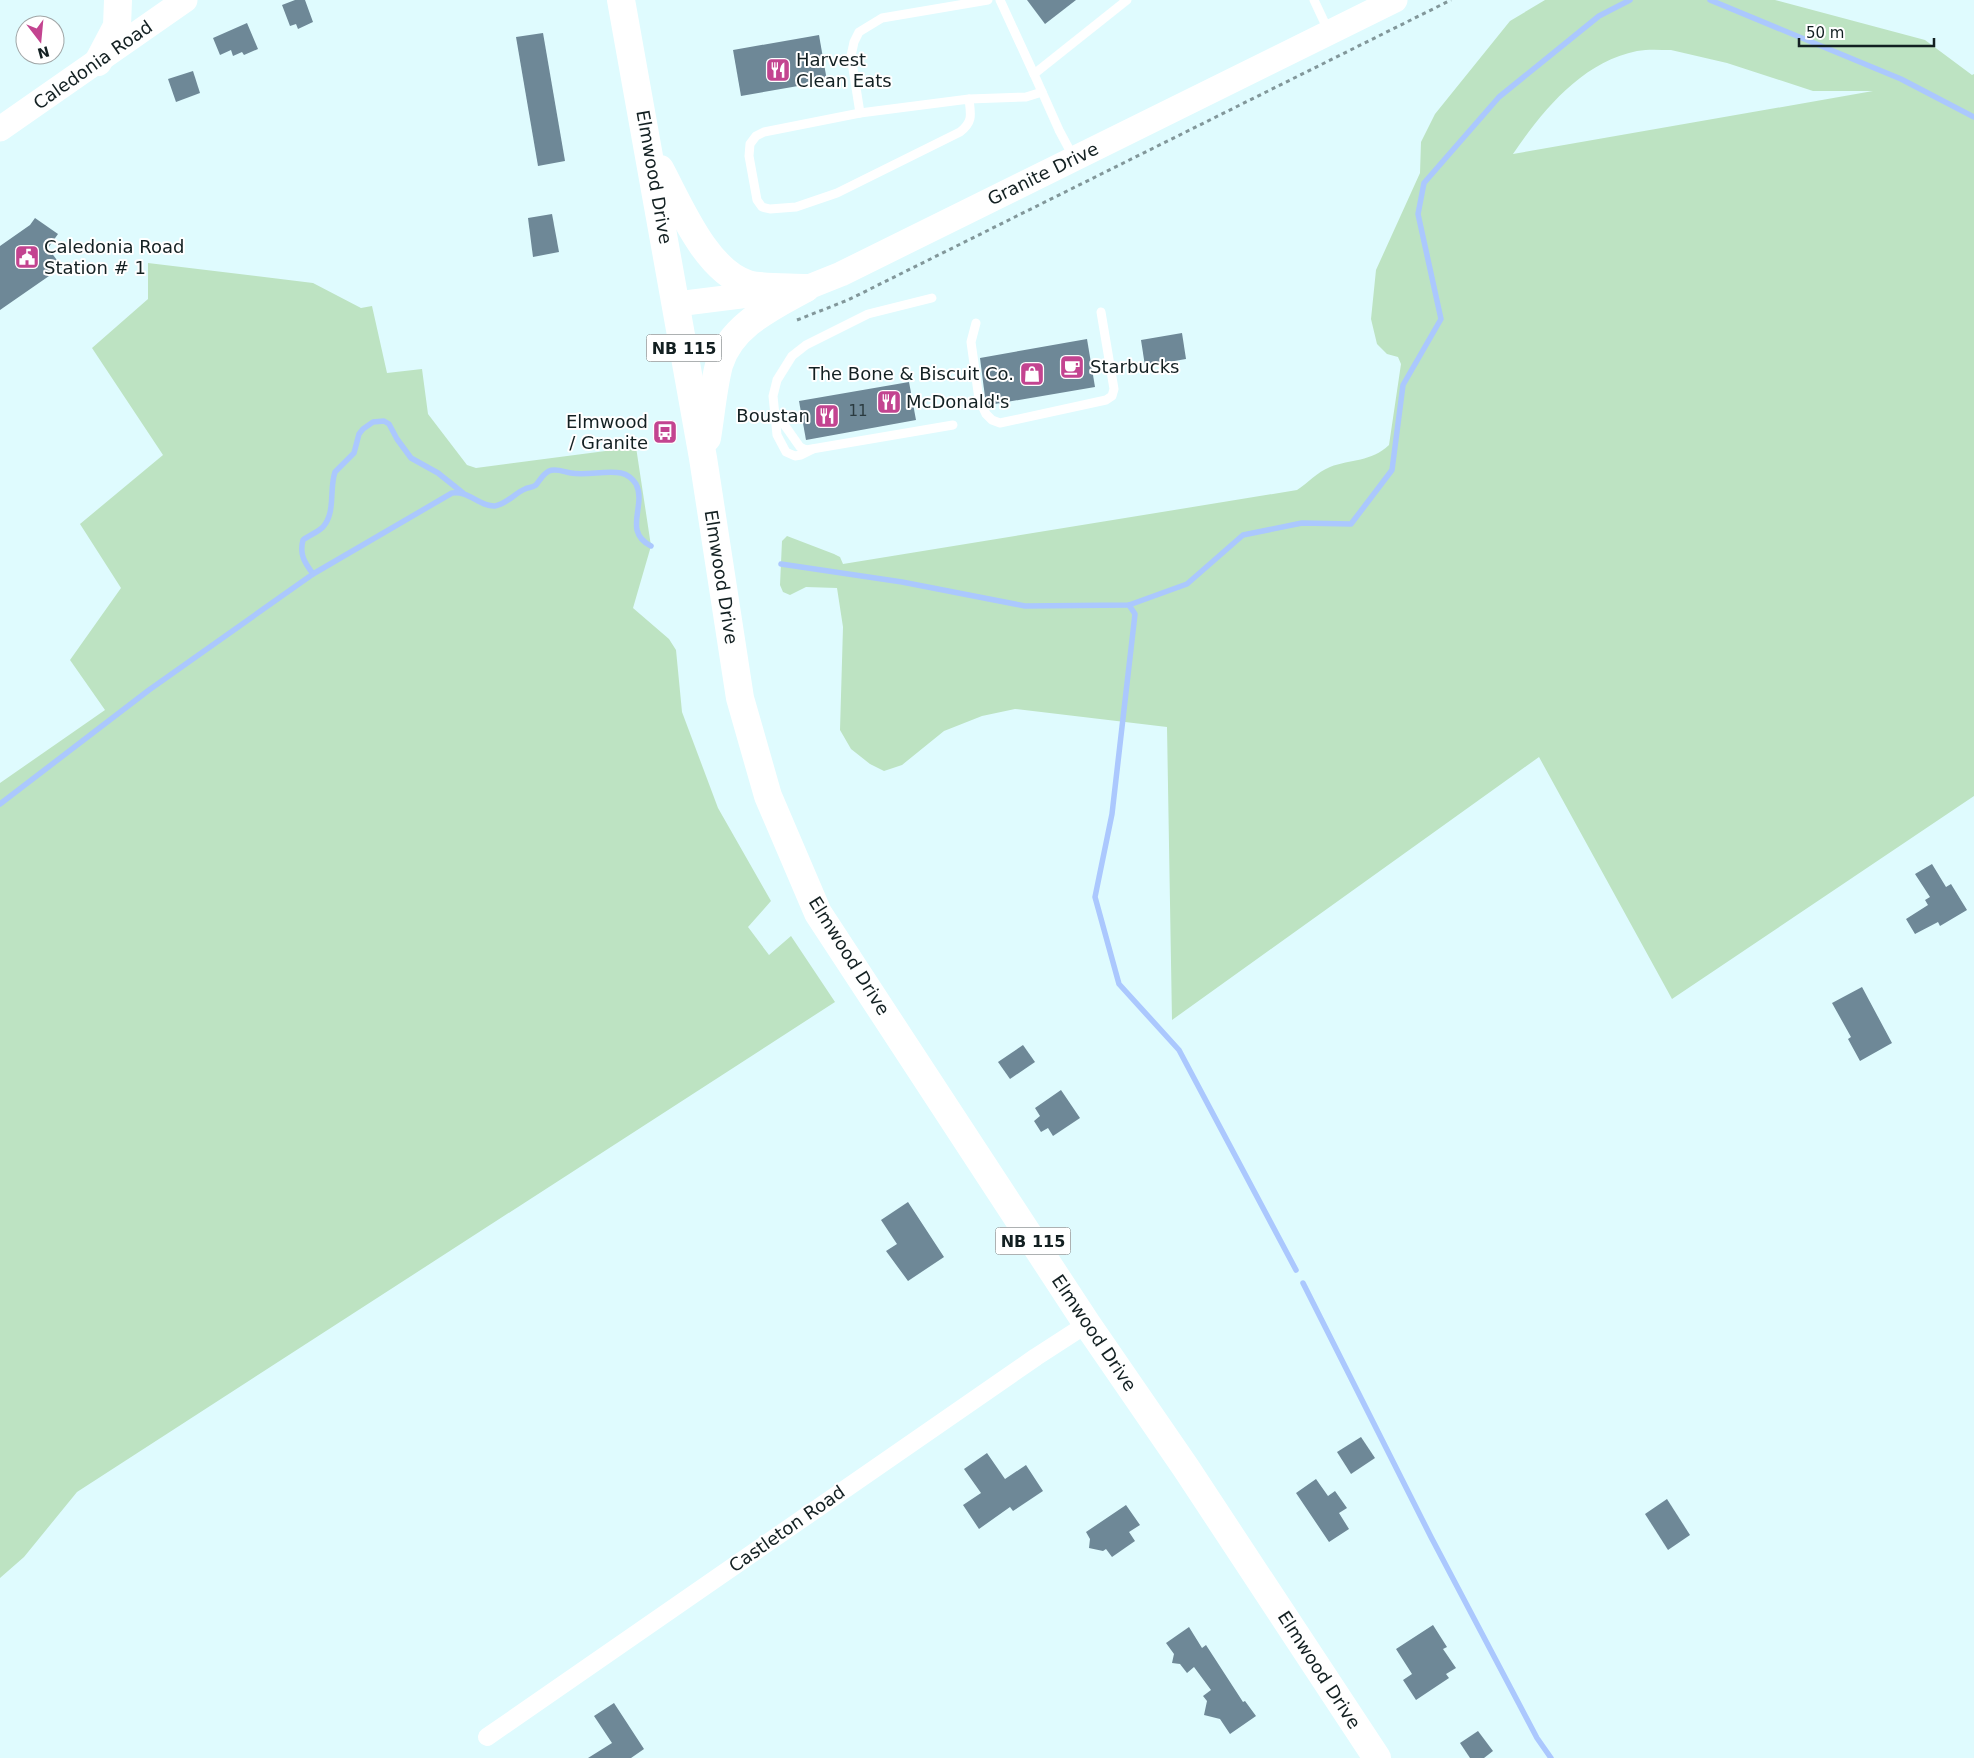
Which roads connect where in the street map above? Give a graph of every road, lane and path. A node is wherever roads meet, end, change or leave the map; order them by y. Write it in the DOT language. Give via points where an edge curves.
graph roads {
  1 [pos="118,0"];
  2 [pos="185,0"];
  3 [pos="622,0"];
  4 [pos="988,0"];
  5 [pos="1000,0"];
  6 [pos="1128,0"];
  7 [pos="1314,0"];
  8 [pos="1395,0"];
  9 [pos="1451,0"];
  10 [pos="1330,33"];
  11 [pos="98,62"];
  12 [pos="1034,74"];
  13 [pos="1042,92"];
  14 [pos="969,99"];
  15 [pos="860,113"];
  16 [pos="0,129"];
  17 [pos="650,150"];
  18 [pos="1074,159"];
  19 [pos="806,288"];
  20 [pos="932,298"];
  21 [pos="677,304"];
  22 [pos="1101,312"];
  23 [pos="792,322"];
  24 [pos="976,323"];
  25 [pos="774,410"];
  26 [pos="953,425"];
  27 [pos="813,450"];
  28 [pos="703,458"];
  29 [pos="1088,1324"];
  30 [pos="487,1737"];
  31 [pos="1377,1758"];
  1 -- 11 [label="main road" via="116,26"];
  2 -- 11 [label="street, Caledonia Road"];
  3 -- 17 [label="main road, Elmwood Drive / NB 115"];
  4 -- 15 [label="lane" via="882,18 859,32 851,56"];
  5 -- 12 [label="lane"];
  6 -- 12 [label="lane"];
  7 -- 10 [label="lane"];
  8 -- 10 [label="street, Granite Drive"];
  9 -- 23 [label="path" via="848,300"];
  10 -- 18 [label="street, Granite Drive"];
  11 -- 16 [label="street, Caledonia Road"];
  12 -- 13 [label="lane"];
  13 -- 14 [label="lane" via="1026,98"];
  13 -- 18 [label="lane"];
  14 -- 15 [label="lane"];
  14 -- 15 [label="lane" via="971,118 968,126 960,132 837,193 783,209 762,207 757,200 749,156 750,144 756,136"];
  17 -- 19 [label="main road" via="693,229 720,266 750,285"];
  17 -- 21 [label="main road, Elmwood Drive / NB 115"];
  18 -- 19 [label="street, Granite Drive" via="841,274"];
  19 -- 21 [label="street, Granite Drive"];
  19 -- 28 [label="main road" via="763,312 740,330 729,344 719,366"];
  20 -- 25 [label="lane" via="868,314 806,345 792,356 777,380"];
  21 -- 28 [label="main road, Elmwood Drive / NB 115"];
  22 -- 24 [label="lane" via="1114,389 1112,396 1000,423 986,414 979,399 971,342"];
  25 -- 27 [label="lane" via="800,447"];
  25 -- 27 [label="lane" via="776,435 786,452 795,456"];
  26 -- 27 [label="lane"];
  28 -- 29 [label="main road, Elmwood Drive / NB 115" via="740,698 768,796 818,913"];
  29 -- 30 [label="street, Castleton Road" via="1019,1368"];
  29 -- 31 [label="main road, Elmwood Drive / NB 115"];
}
